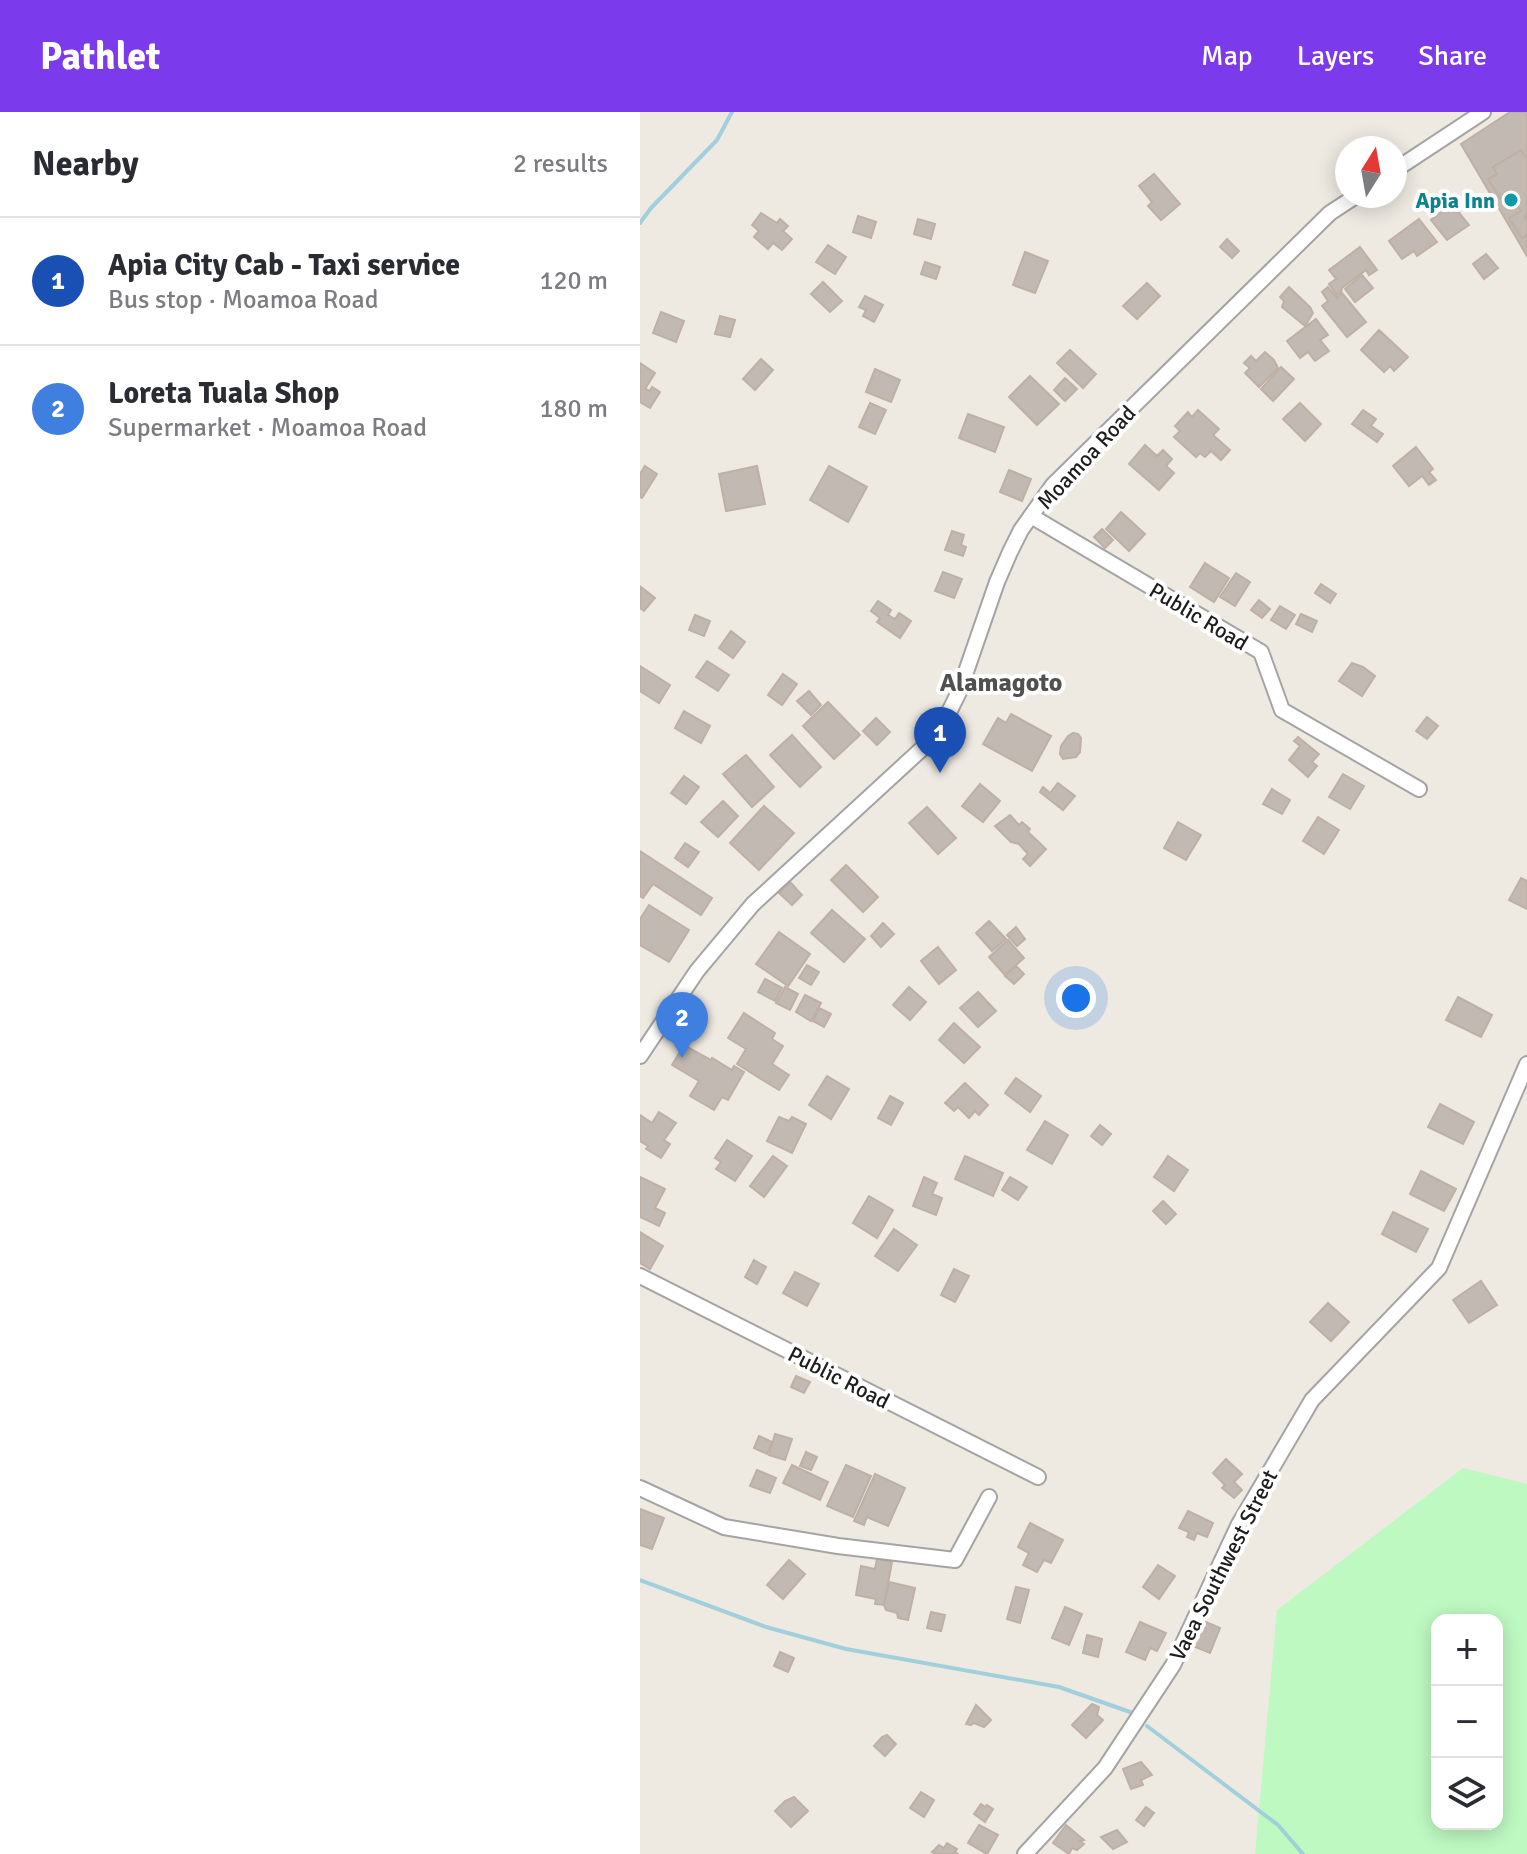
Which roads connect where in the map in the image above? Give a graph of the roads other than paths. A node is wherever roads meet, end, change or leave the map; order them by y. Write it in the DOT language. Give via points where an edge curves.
graph roads {
  1 [pos="1483,112"];
  2 [pos="1407,162"];
  3 [pos="1338,208"];
  4 [pos="1031,516"];
  5 [pos="1419,789"];
  6 [pos="640,1056"];
  7 [pos="1527,1064"];
  8 [pos="640,1276"];
  9 [pos="1038,1477"];
  10 [pos="640,1488"];
  11 [pos="989,1497"];
  12 [pos="1025,1854"];
  1 -- 2 [label="street"];
  3 -- 4 [label="street, Moamoa Road" via="1053,485"];
  4 -- 5 [label="street, Public Road" via="1261,652 1282,710"];
  4 -- 6 [label="street, Moamoa Road" via="1006,562 959,692 938,734 753,904 697,971"];
  7 -- 12 [label="street, Vaea Southwest Street" via="1439,1268 1312,1400 1239,1524 1173,1665 1105,1768"];
  8 -- 9 [label="street, Public Road"];
  10 -- 11 [label="street" via="724,1527 955,1560"];
}
